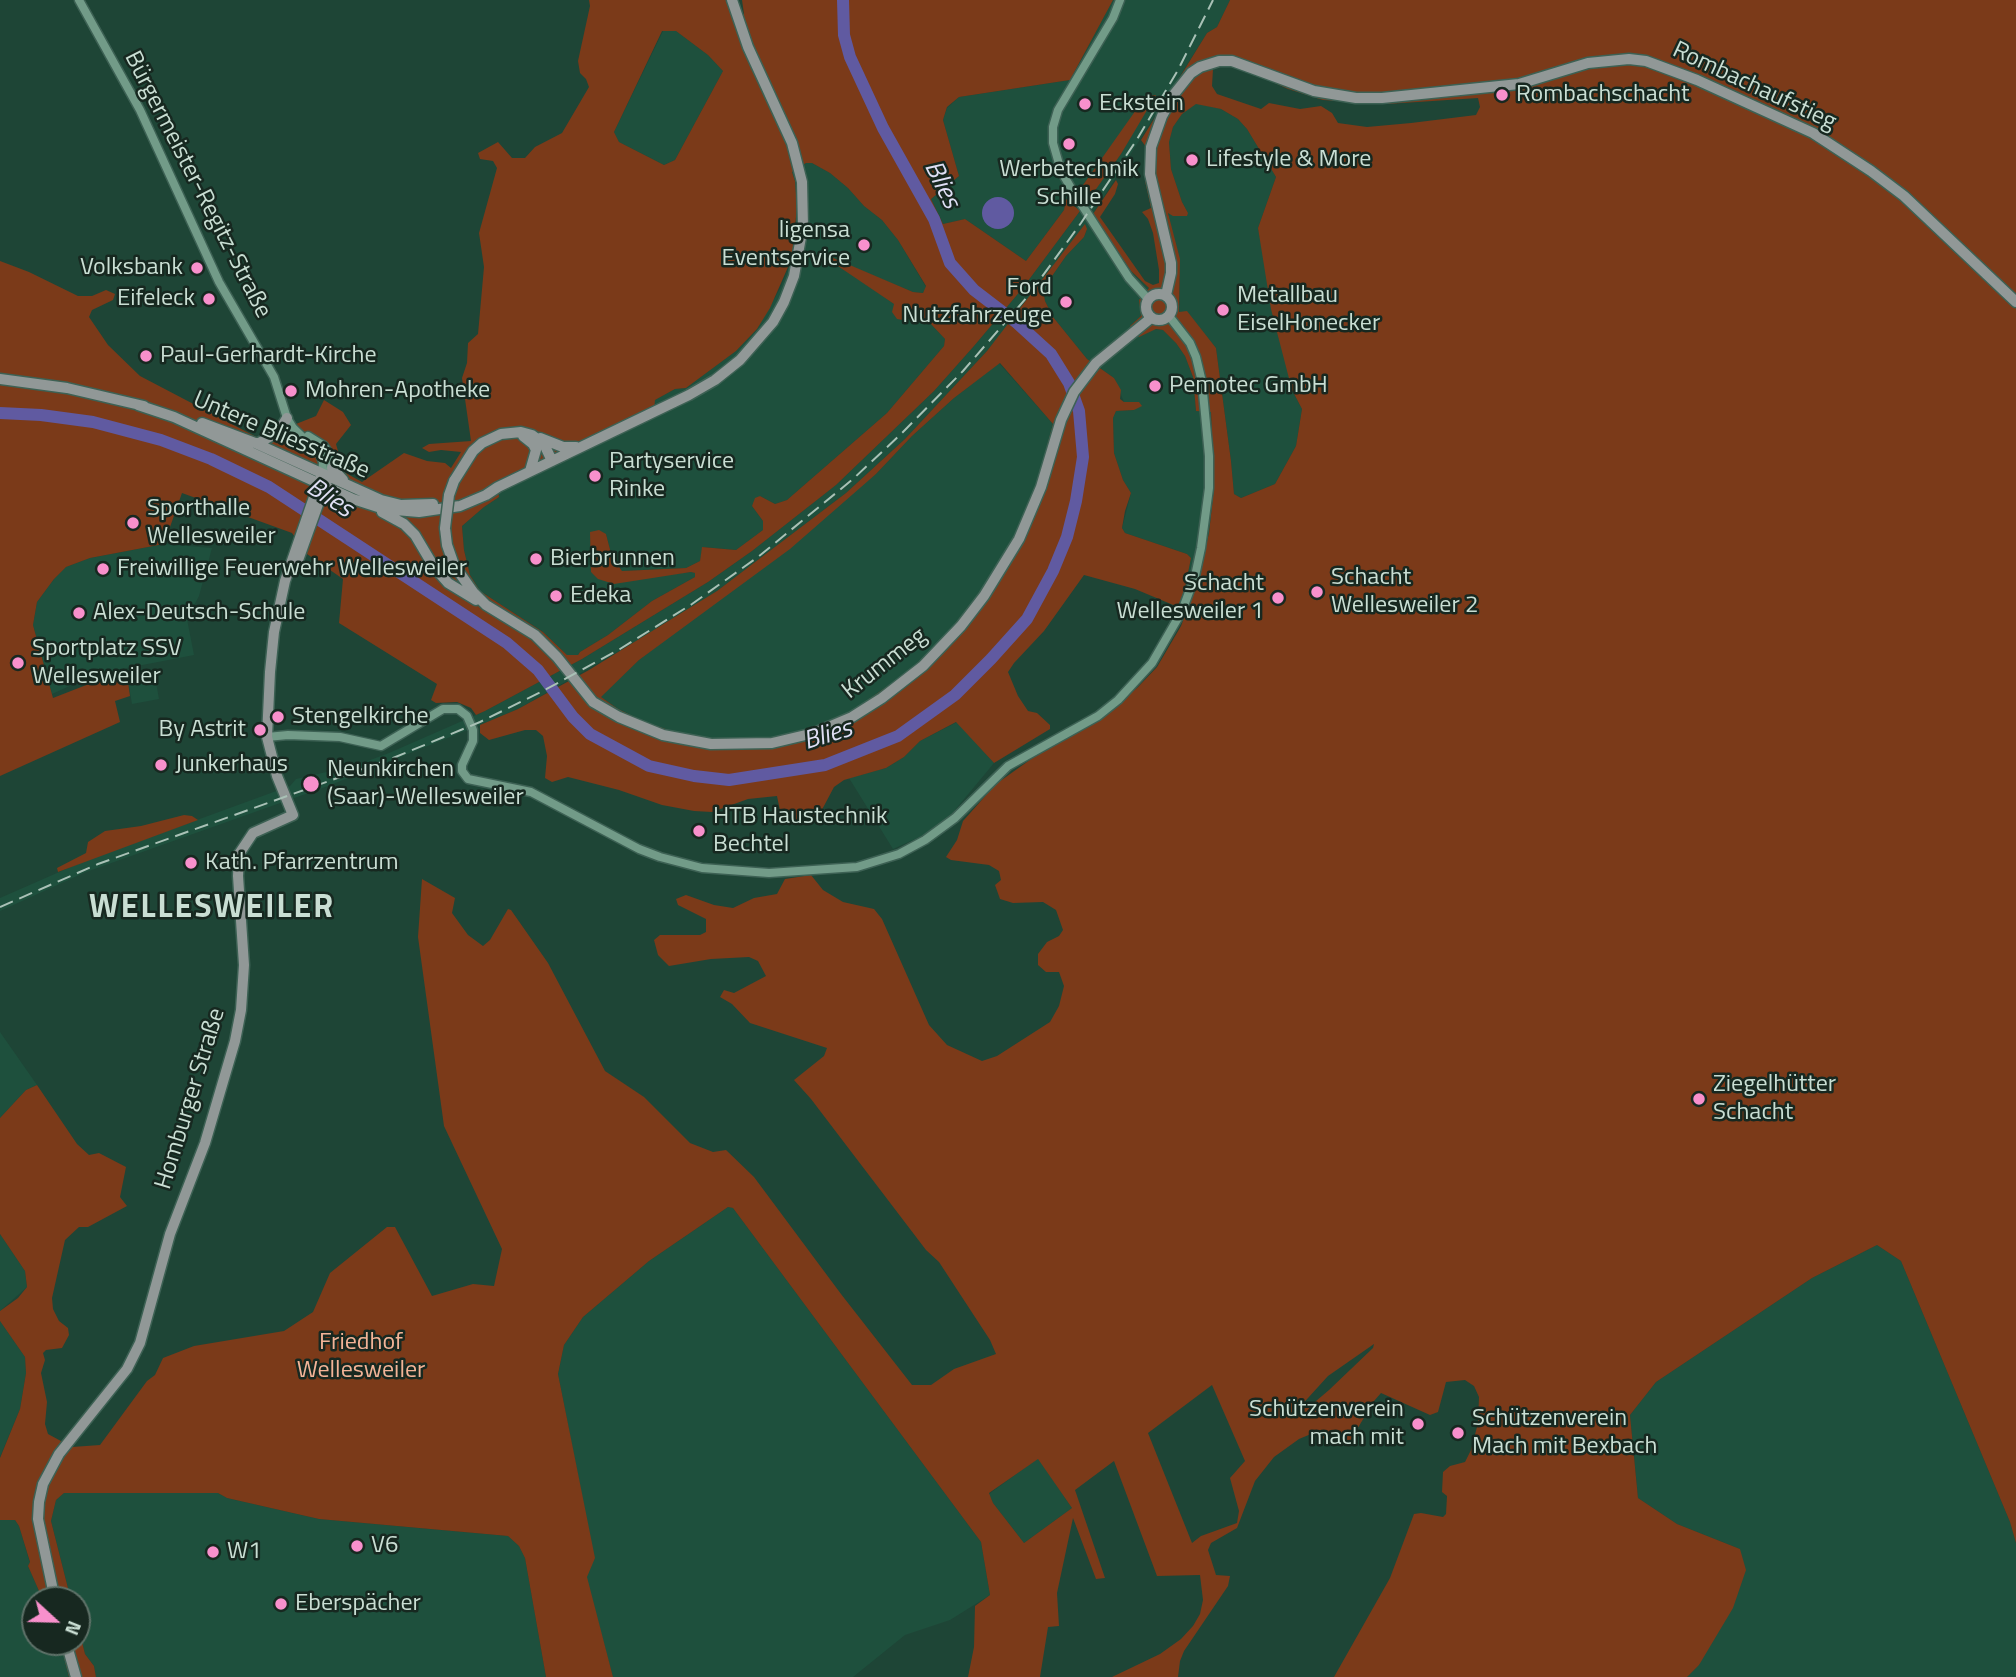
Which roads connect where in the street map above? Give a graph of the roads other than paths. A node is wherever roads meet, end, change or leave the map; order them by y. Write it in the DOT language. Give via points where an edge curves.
graph roads {
  1 [pos="79,0"];
  2 [pos="732,0"];
  3 [pos="1120,0"];
  4 [pos="1166,295"];
  5 [pos="1148,299"];
  6 [pos="2016,302"];
  7 [pos="1169,316"];
  8 [pos="1151,318"];
  9 [pos="0,379"];
  10 [pos="138,405"];
  11 [pos="290,423"];
  12 [pos="511,432"];
  13 [pos="532,435"];
  14 [pos="255,443"];
  15 [pos="580,447"];
  16 [pos="552,461"];
  17 [pos="530,471"];
  18 [pos="320,487"];
  19 [pos="498,487"];
  20 [pos="366,504"];
  21 [pos="298,551"];
  22 [pos="486,605"];
  23 [pos="267,737"];
  24 [pos="52,1586"];
  25 [pos="70,1656"];
  26 [pos="76,1677"];
  1 -- 11 [label="street, Bürgermeister-Regitz-Straße" via="140,110 212,268 274,377"];
  2 -- 15 [label="main road, Untere Bliesstraße" via="792,143 802,182 803,226 794,276 774,322 715,380"];
  3 -- 5 [label="street" via="1058,110 1053,143 1061,172 1129,278"];
  4 -- 5 [label="main road" via="1154,294"];
  4 -- 6 [label="main road, Rombachaufstieg" via="1171,263 1151,181 1152,147 1175,93 1200,67 1232,61 1314,91 1356,98 1506,86 1588,63 1629,59 1661,66 1813,133 1925,214"];
  4 -- 7 [label="main road" via="1173,305"];
  5 -- 8 [label="main road"];
  7 -- 8 [label="main road"];
  7 -- 23 [label="street" via="1196,357 1209,456 1201,548 1182,611 1152,663 1118,700 1008,766 955,818 900,854 857,867 769,873 702,867 660,857 531,792 468,779 462,765 473,730 458,709 443,709 381,746 340,737"];
  8 -- 22 [label="main road, Krummeg" via="1096,363 1074,392 1019,539 985,596 934,656 852,717 814,733 732,746 683,740 641,728 593,702 545,644"];
  9 -- 10 [label="main road" via="67,388"];
  10 -- 14 [label="main road, Untere Bliesstraße"];
  10 -- 18 [label="main road, Untere Bliesstraße" via="174,417"];
  11 -- 14 [label="main road"];
  11 -- 18 [label="street, Bürgermeister-Regitz-Straße" via="320,454"];
  12 -- 13 [label="main road"];
  12 -- 17 [label="main road" via="533,444 536,454"];
  12 -- 22 [label="main road, Krummeg, bridge" via="482,443 463,464 449,495 447,545 458,572"];
  13 -- 15 [label="main road" via="563,447"];
  13 -- 16 [label="main road" via="544,444"];
  14 -- 18 [label="main road, Untere Bliesstraße"];
  15 -- 16 [label="main road, Untere Bliesstraße"];
  16 -- 17 [label="main road, Untere Bliesstraße"];
  17 -- 19 [label="main road, Untere Bliesstraße"];
  18 -- 19 [label="main road, Untere Bliesstraße" via="401,505 437,504"];
  18 -- 20 [label="main road, Untere Bliesstraße"];
  18 -- 21 [label="main road, Homburger Straße"];
  18 -- 21 [label="main road, Homburger Straße" via="315,513"];
  19 -- 20 [label="main road, Untere Bliesstraße" via="460,506 437,510 400,511"];
  20 -- 22 [label="main road" via="404,524 448,583"];
  21 -- 23 [label="main road, Homburger Straße" via="279,606 271,653"];
  23 -- 24 [label="main road, Homburger Straße" via="293,815 253,833 239,854 242,1010 140,1343 127,1369 59,1454 43,1484 38,1519"];
  25 -- 26 [label="main road"];
}
